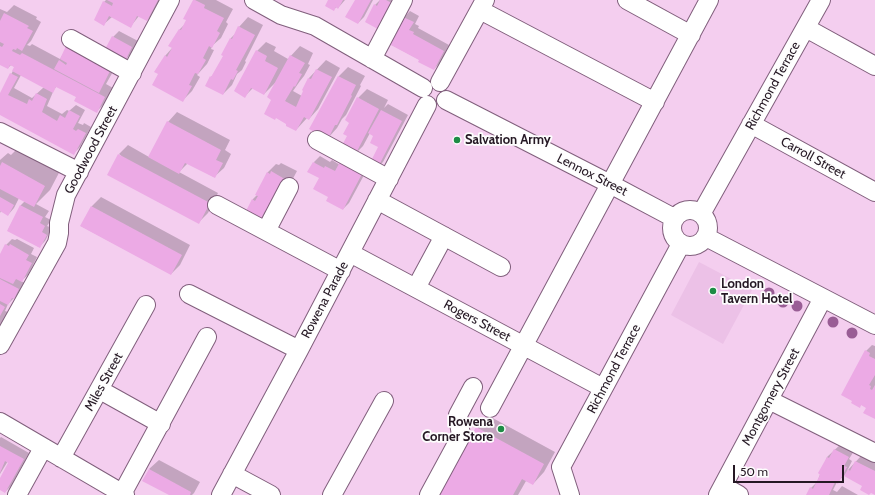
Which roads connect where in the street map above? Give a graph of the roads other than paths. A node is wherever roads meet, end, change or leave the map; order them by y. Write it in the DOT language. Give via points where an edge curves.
graph roads {
  1 [pos="170,0"];
  2 [pos="254,0"];
  3 [pos="403,0"];
  4 [pos="627,0"];
  5 [pos="710,0"];
  6 [pos="821,0"];
  7 [pos="483,5"];
  8 [pos="806,28"];
  9 [pos="691,35"];
  10 [pos="71,39"];
  11 [pos="372,59"];
  12 [pos="875,66"];
  13 [pos="132,73"];
  14 [pos="440,82"];
  15 [pos="423,88"];
  16 [pos="446,100"];
  17 [pos="655,102"];
  18 [pos="428,105"];
  19 [pos="751,124"];
  20 [pos="0,132"];
  21 [pos="317,140"];
  22 [pos="79,172"];
  23 [pos="389,179"];
  24 [pos="610,184"];
  25 [pos="289,187"];
  26 [pos="875,192"];
  27 [pos="377,200"];
  28 [pos="217,205"];
  29 [pos="701,214"];
  30 [pos="674,218"];
  31 [pos="266,231"];
  32 [pos="444,236"];
  33 [pos="706,236"];
  34 [pos="681,244"];
  35 [pos="350,253"];
  36 [pos="501,267"];
  37 [pos="341,271"];
  38 [pos="416,288"];
  39 [pos="189,294"];
  40 [pos="823,298"];
  41 [pos="146,305"];
  42 [pos="875,325"];
  43 [pos="207,337"];
  44 [pos="0,345"];
  45 [pos="524,346"];
  46 [pos="299,350"];
  47 [pos="473,387"];
  48 [pos="603,388"];
  49 [pos="100,390"];
  50 [pos="769,400"];
  51 [pos="384,401"];
  52 [pos="490,408"];
  53 [pos="0,422"];
  54 [pos="161,424"];
  55 [pos="43,448"];
  56 [pos="875,453"];
  57 [pos="61,458"];
  58 [pos="232,474"];
  59 [pos="720,491"];
  60 [pos="124,494"];
  61 [pos="17,495"];
  62 [pos="221,495"];
  63 [pos="271,495"];
  64 [pos="332,495"];
  65 [pos="429,495"];
  66 [pos="570,495"];
  67 [pos="739,495"];
  1 -- 13 [label="street, Goodwood Street"];
  2 -- 11 [label="street" via="281,15 315,26"];
  3 -- 11 [label="street"];
  4 -- 9 [label="street"];
  5 -- 9 [label="street"];
  6 -- 8 [label="street, Richmond Terrace"];
  7 -- 14 [label="street"];
  7 -- 17 [label="street"];
  8 -- 12 [label="street"];
  8 -- 19 [label="street, Richmond Terrace"];
  9 -- 17 [label="street"];
  10 -- 13 [label="street"];
  11 -- 15 [label="street"];
  13 -- 22 [label="street, Goodwood Street"];
  14 -- 15 [label="street" via="432,81"];
  14 -- 16 [label="street" via="446,88"];
  15 -- 18 [label="street" via="421,95"];
  16 -- 18 [label="street" via="440,106"];
  16 -- 24 [label="street, Lennox Street"];
  17 -- 24 [label="street"];
  18 -- 23 [label="street, Rowena Parade"];
  19 -- 26 [label="street, Carroll Street"];
  19 -- 29 [label="street, Richmond Terrace"];
  20 -- 22 [label="street"];
  21 -- 23 [label="street"];
  22 -- 44 [label="street, Goodwood Street" via="66,194 57,243"];
  23 -- 27 [label="street, Rowena Parade"];
  24 -- 30 [label="street, Lennox Street"];
  24 -- 45 [label="street"];
  25 -- 31 [label="street"];
  27 -- 32 [label="street"];
  27 -- 35 [label="street, Rowena Parade"];
  28 -- 31 [label="street"];
  29 -- 30 [label="street" via="686,210"];
  29 -- 33 [label="street" via="708,224"];
  30 -- 34 [label="street" via="671,224 673,236"];
  31 -- 37 [label="street"];
  32 -- 36 [label="street"];
  32 -- 38 [label="street"];
  33 -- 34 [label="street" via="698,245"];
  33 -- 40 [label="street"];
  34 -- 48 [label="street, Richmond Terrace"];
  35 -- 37 [label="street, Rowena Parade"];
  35 -- 38 [label="street, Rogers Street"];
  37 -- 46 [label="street, Rowena Parade"];
  38 -- 45 [label="street, Rogers Street"];
  39 -- 46 [label="street"];
  40 -- 42 [label="street"];
  40 -- 50 [label="street, Montgomery Street"];
  41 -- 49 [label="street, Miles Street"];
  43 -- 54 [label="street"];
  45 -- 48 [label="street, Rogers Street"];
  45 -- 52 [label="street"];
  46 -- 58 [label="street, Rowena Parade"];
  47 -- 65 [label="street" via="458,415 461,436"];
  48 -- 66 [label="street, Richmond Terrace" via="561,467"];
  49 -- 54 [label="street"];
  49 -- 57 [label="street, Miles Street"];
  50 -- 56 [label="street"];
  50 -- 59 [label="street, Montgomery Street"];
  51 -- 64 [label="street"];
  53 -- 55 [label="street"];
  54 -- 60 [label="street"];
  55 -- 57 [label="street"];
  55 -- 61 [label="street"];
  57 -- 60 [label="street"];
  58 -- 62 [label="street, Rowena Parade"];
  58 -- 63 [label="street"];
  59 -- 67 [label="street"];
}
